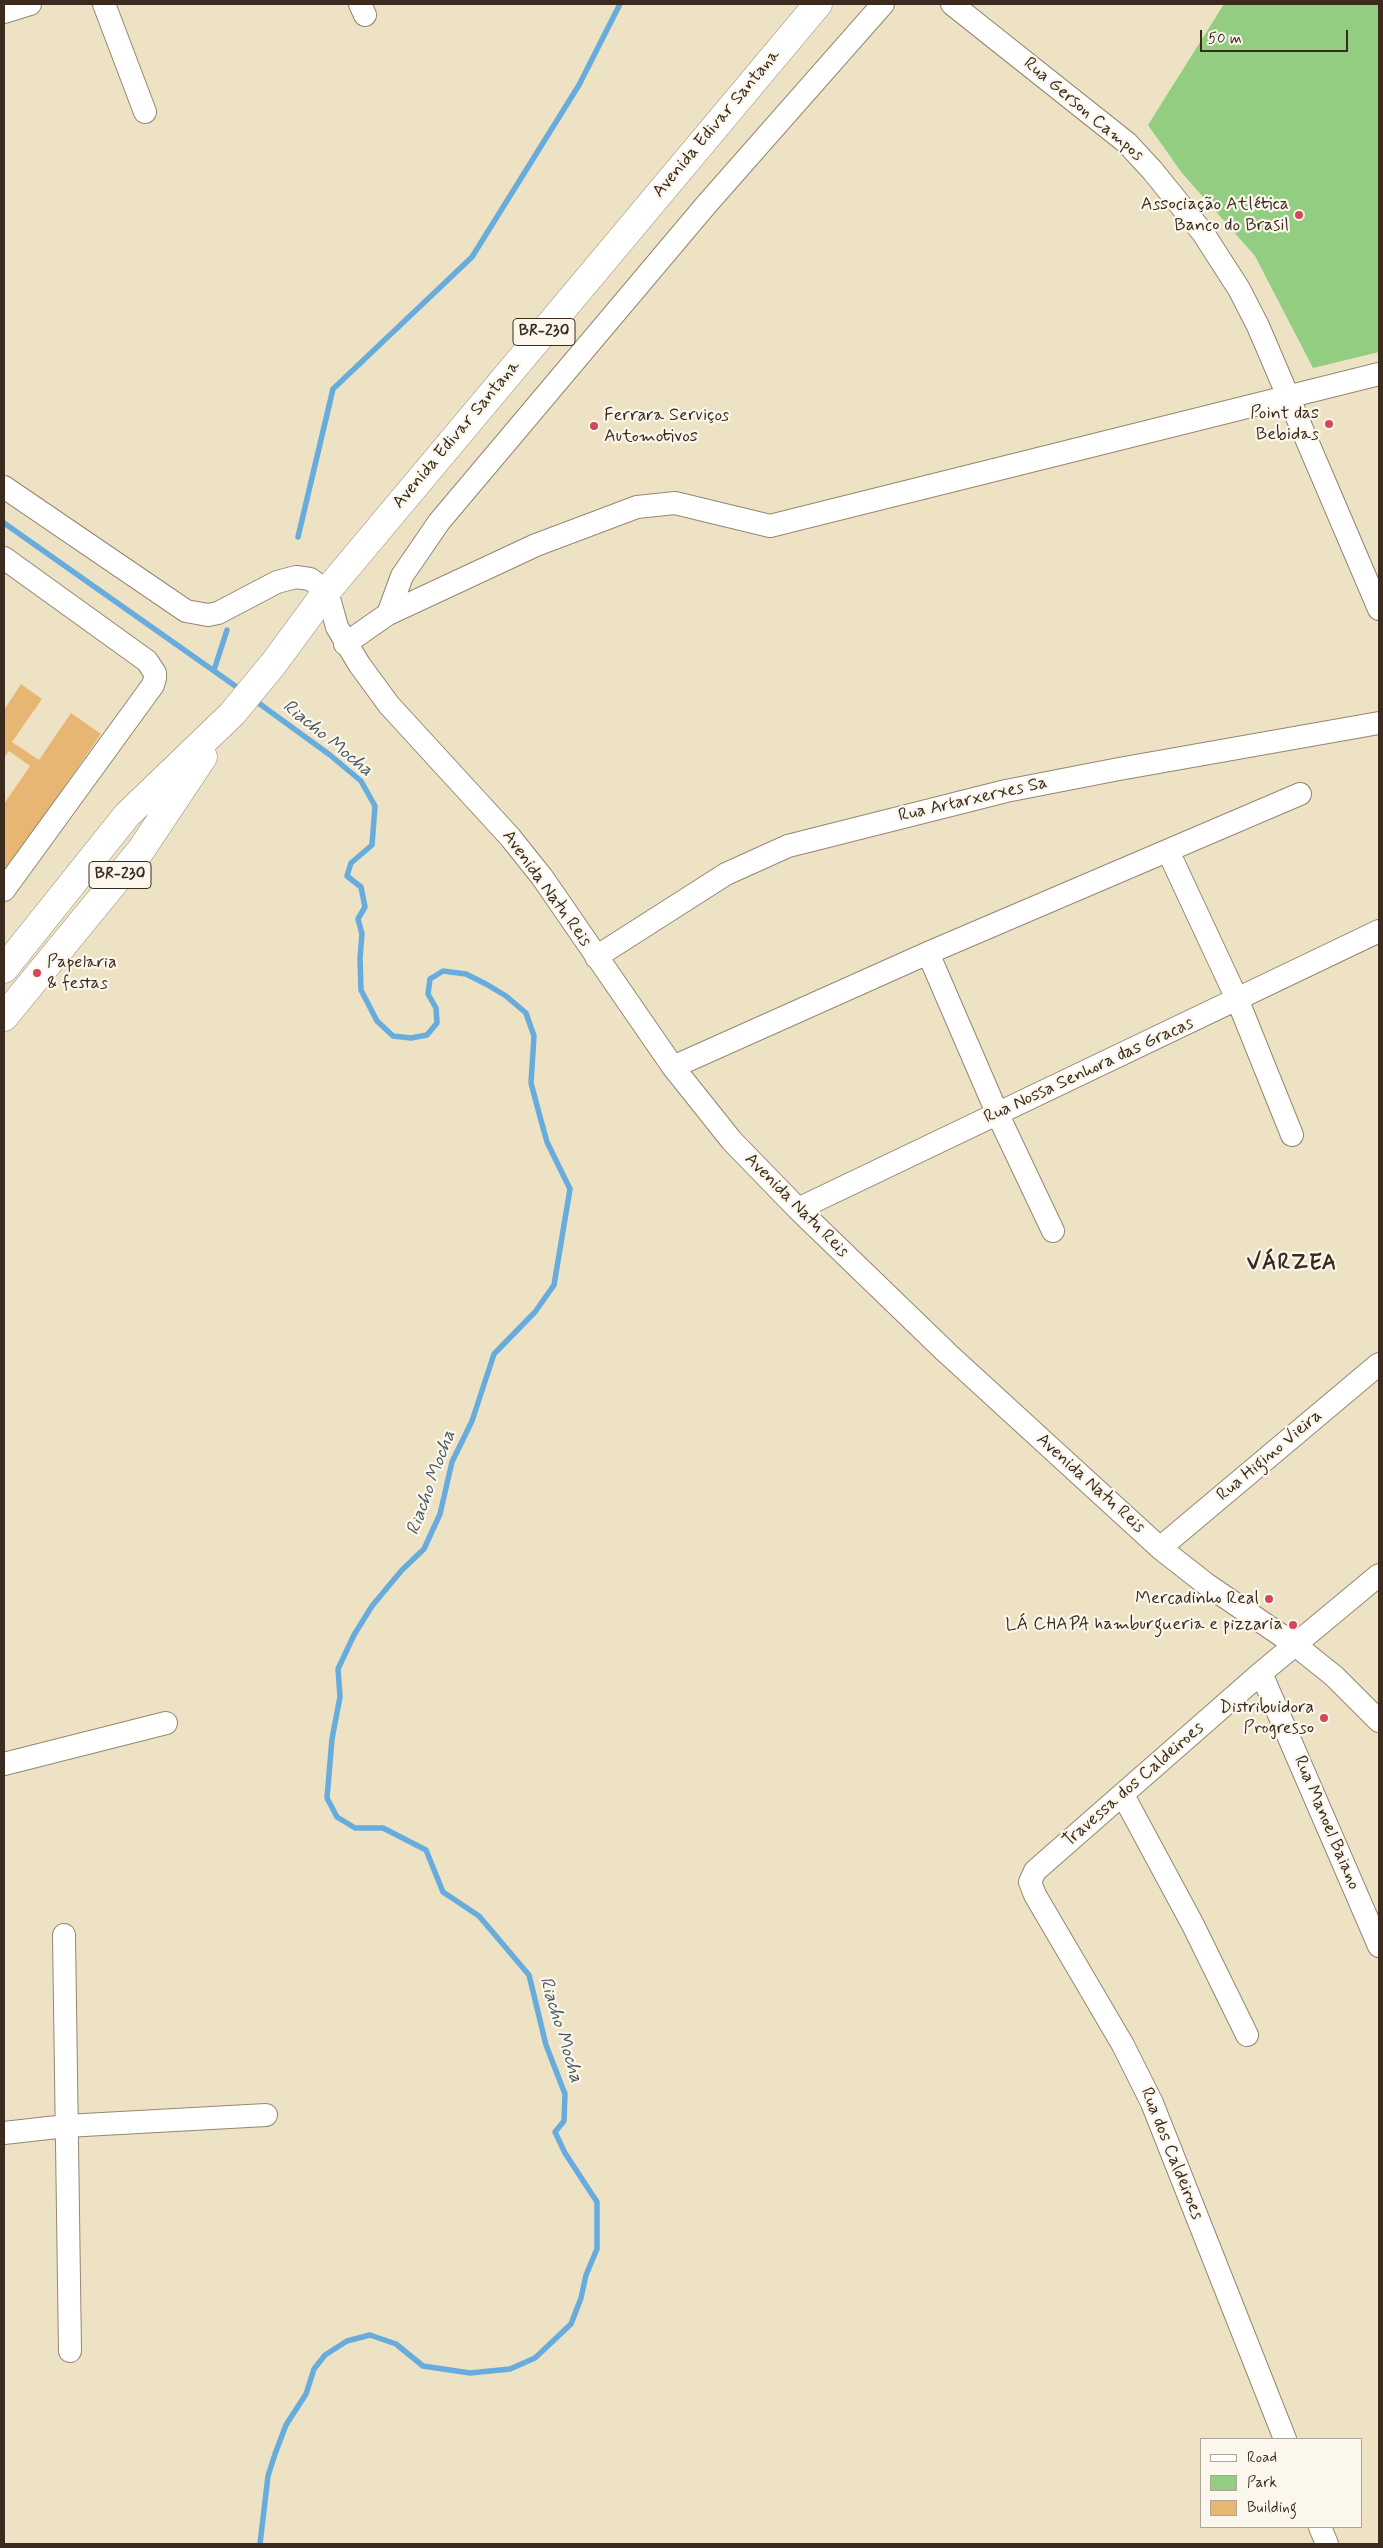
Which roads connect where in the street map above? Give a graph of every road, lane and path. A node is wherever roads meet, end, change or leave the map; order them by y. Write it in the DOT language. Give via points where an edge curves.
graph roads {
  1 [pos="30,4"];
  2 [pos="104,4"];
  3 [pos="818,4"];
  4 [pos="883,4"];
  5 [pos="952,4"];
  6 [pos="4,12"];
  7 [pos="145,112"];
  8 [pos="1379,374"];
  9 [pos="1289,397"];
  10 [pos="4,487"];
  11 [pos="4,558"];
  12 [pos="327,591"];
  13 [pos="1379,609"];
  14 [pos="388,614"];
  15 [pos="346,644"];
  16 [pos="228,719"];
  17 [pos="1379,723"];
  18 [pos="1300,794"];
  19 [pos="1168,852"];
  20 [pos="4,890"];
  21 [pos="1379,931"];
  22 [pos="928,953"];
  23 [pos="596,957"];
  24 [pos="4,969"];
  25 [pos="1238,1001"];
  26 [pos="4,1017"];
  27 [pos="672,1067"];
  28 [pos="998,1115"];
  29 [pos="1292,1135"];
  30 [pos="798,1209"];
  31 [pos="1053,1231"];
  32 [pos="1379,1364"];
  33 [pos="1160,1548"];
  34 [pos="1379,1575"];
  35 [pos="1294,1644"];
  36 [pos="1260,1673"];
  37 [pos="1379,1721"];
  38 [pos="166,1723"];
  39 [pos="4,1764"];
  40 [pos="1123,1795"];
  41 [pos="1030,1882"];
  42 [pos="64,1935"];
  43 [pos="1379,1946"];
  44 [pos="1247,2035"];
  45 [pos="266,2115"];
  46 [pos="66,2126"];
  47 [pos="4,2133"];
  48 [pos="70,2350"];
  49 [pos="1286,2438"];
  50 [pos="1320,2528"];
  51 [pos="1327,2544"];
  1 -- 6 [label="street"];
  2 -- 7 [label="street"];
  3 -- 12 [label="highway, Avenida Edivar Santana / BR-230"];
  4 -- 14 [label="street" via="706,205 439,522 402,576"];
  5 -- 9 [label="street, Rua Gerson Campos" via="1100,120 1152,170 1223,262 1258,326"];
  8 -- 9 [label="street"];
  9 -- 13 [label="street, Rua Gerson Campos"];
  9 -- 14 [label="street" via="770,526 676,503 637,507 536,546"];
  10 -- 12 [label="street" via="186,611 208,615 218,613 278,582 296,577 310,579"];
  11 -- 20 [label="street" via="136,652 155,673 153,685"];
  12 -- 15 [label="street, Avenida Natu Reis" via="337,627"];
  12 -- 16 [label="highway, Avenida Edivar Santana / BR-230"];
  14 -- 15 [label="street"];
  15 -- 23 [label="street, Avenida Natu Reis" via="389,705 527,858"];
  16 -- 24 [label="highway, BR-230" via="132,809"];
  16 -- 26 [label="highway, BR-230" via="141,850"];
  17 -- 23 [label="street, Rua Artarxerxes Sa" via="1015,790 788,846 726,874"];
  18 -- 19 [label="street"];
  19 -- 22 [label="street"];
  19 -- 25 [label="street"];
  21 -- 25 [label="street, Rua Nossa Senhora das Gracas"];
  22 -- 27 [label="street"];
  22 -- 28 [label="street"];
  23 -- 27 [label="street, Avenida Natu Reis"];
  25 -- 28 [label="street, Rua Nossa Senhora das Gracas"];
  25 -- 29 [label="street"];
  27 -- 30 [label="street, Avenida Natu Reis" via="732,1141"];
  28 -- 30 [label="street, Rua Nossa Senhora das Gracas"];
  28 -- 31 [label="street"];
  30 -- 33 [label="street, Avenida Natu Reis" via="947,1352"];
  32 -- 33 [label="street, Rua Higino Vieira"];
  33 -- 35 [label="street, Avenida Natu Reis"];
  34 -- 35 [label="street, Travessa dos Caldeiroes"];
  35 -- 36 [label="street, Travessa dos Caldeiroes"];
  35 -- 37 [label="street, Avenida Natu Reis" via="1334,1676"];
  36 -- 40 [label="street, Travessa dos Caldeiroes"];
  36 -- 43 [label="street, Rua Manoel Baiano"];
  38 -- 39 [label="street"];
  40 -- 41 [label="street, Travessa dos Caldeiroes" via="1035,1871"];
  40 -- 44 [label="street" via="1193,1925"];
  41 -- 49 [label="street, Rua dos Caldeiroes" via="1123,2045 1152,2103"];
  42 -- 46 [label="street"];
  45 -- 46 [label="street"];
  46 -- 47 [label="street"];
  46 -- 48 [label="street"];
  50 -- 51 [label="street"];
}
